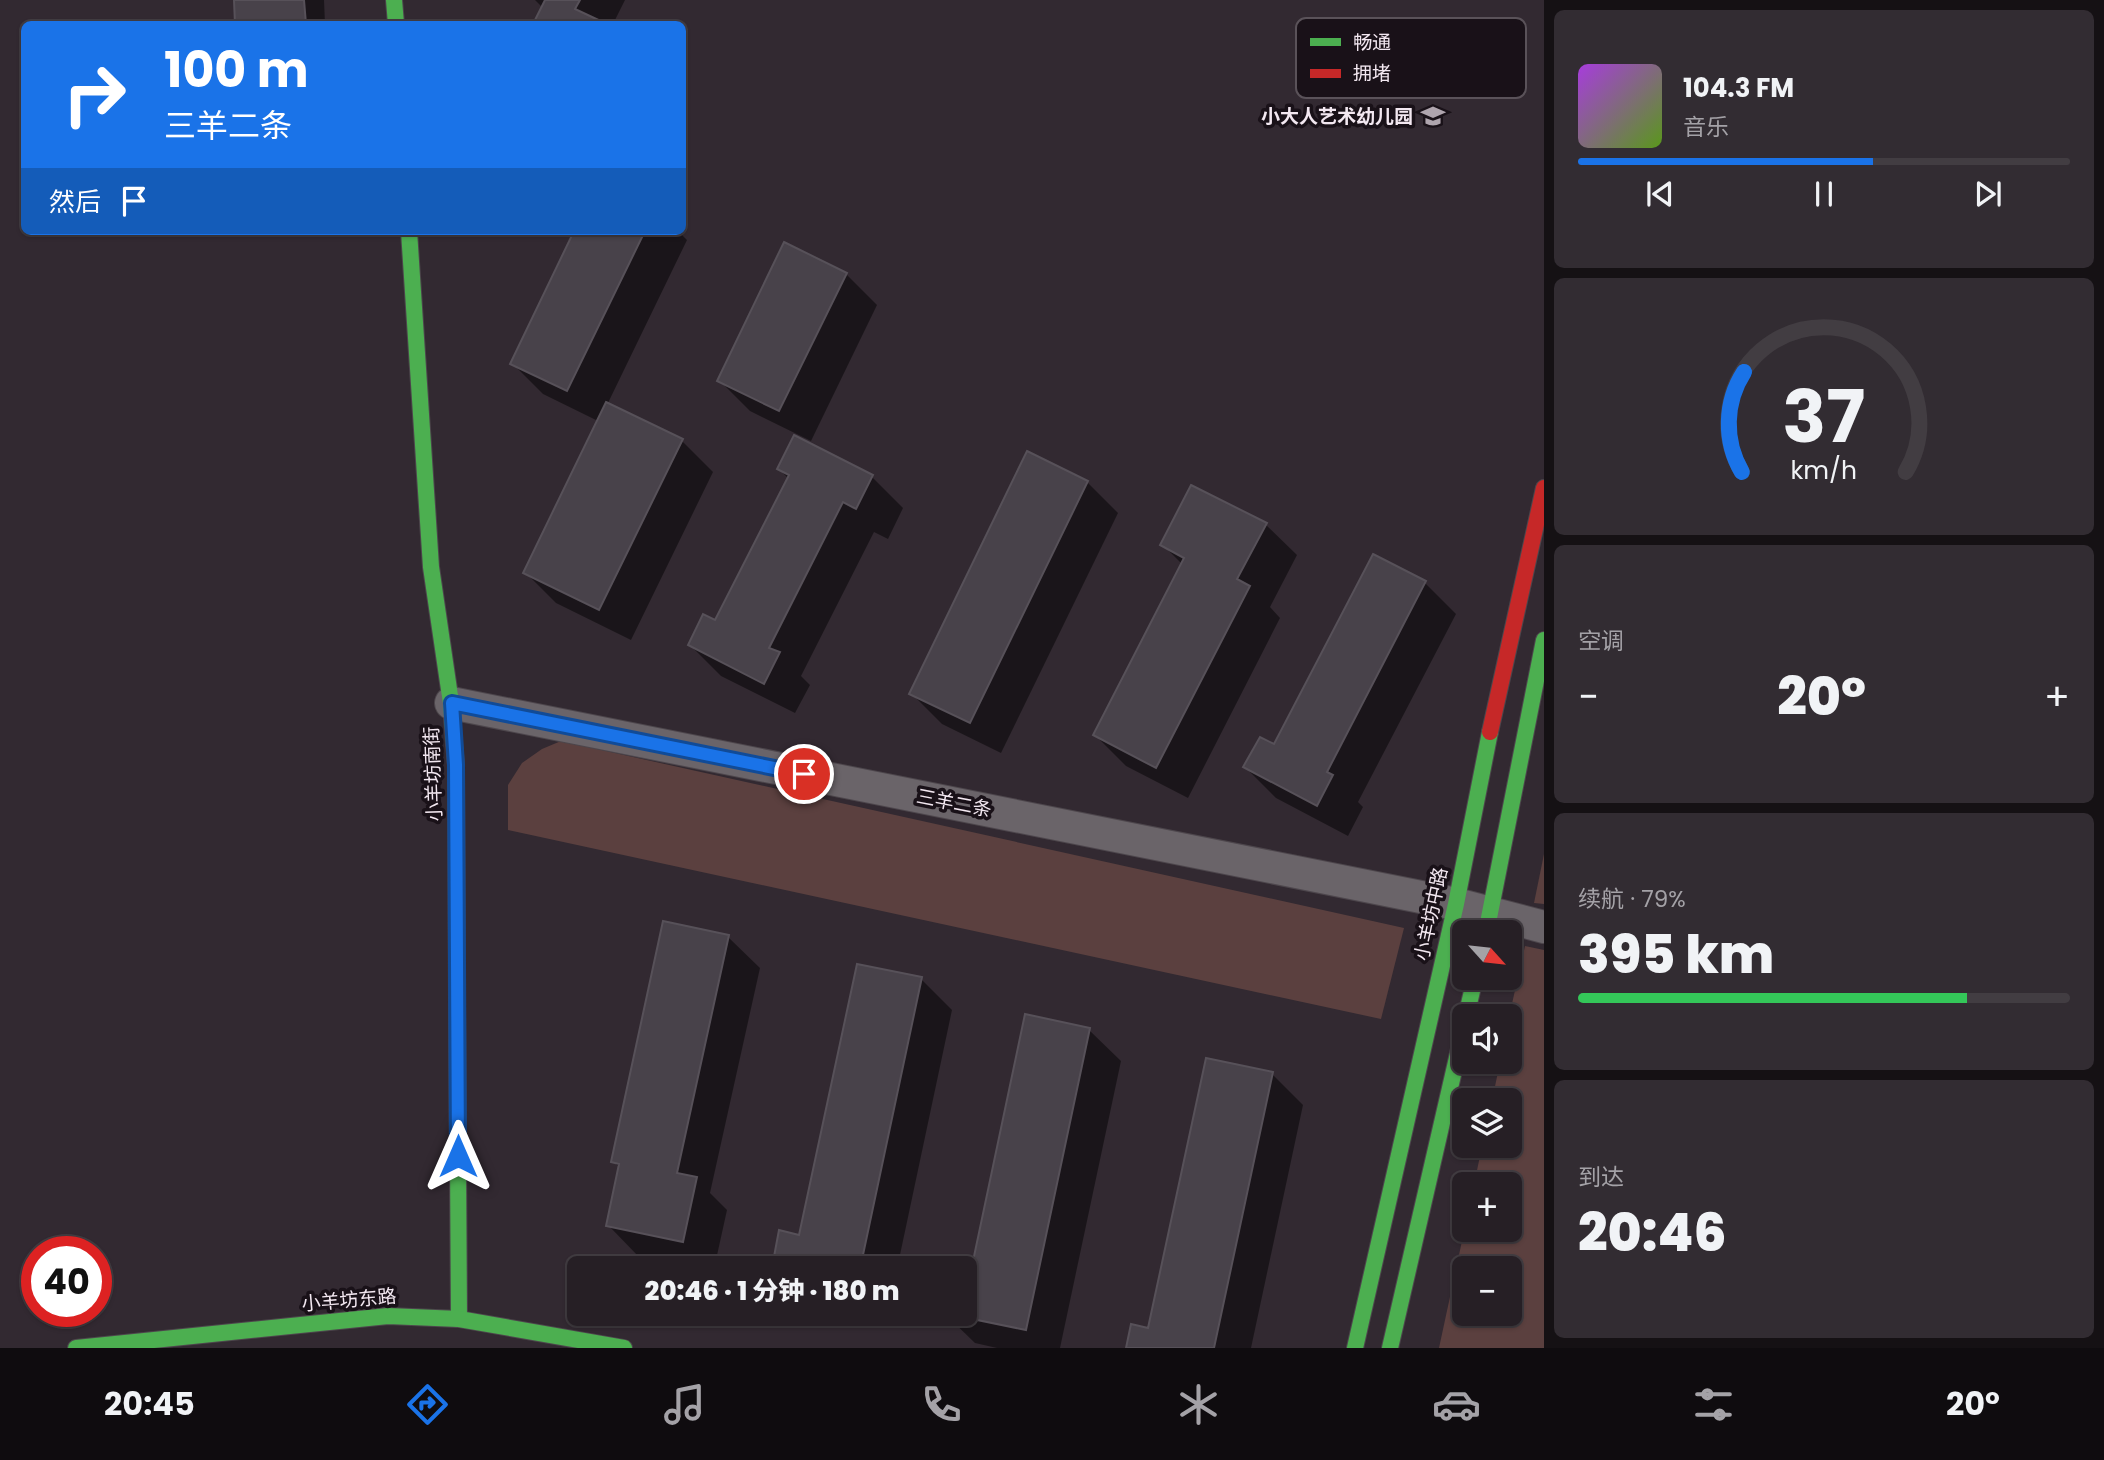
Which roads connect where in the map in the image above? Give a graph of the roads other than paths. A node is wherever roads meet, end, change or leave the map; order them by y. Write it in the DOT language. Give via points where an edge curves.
graph roads {
  1 [pos="394,0"];
  2 [pos="396,21"];
  3 [pos="409,235"];
  4 [pos="1544,488"];
  5 [pos="1544,640"];
  6 [pos="452,703"];
  7 [pos="1456,904"];
  8 [pos="1483,920"];
  9 [pos="1489,920"];
  10 [pos="1522,925"];
  11 [pos="1544,927"];
  12 [pos="1453,1074"];
  13 [pos="459,1319"];
  14 [pos="76,1348"];
  15 [pos="624,1348"];
  16 [pos="1355,1348"];
  17 [pos="1390,1348"];
  1 -- 2 [label="street"];
  3 -- 6 [label="street, 小羊坊南街" via="431,568"];
  4 -- 7 [label="street, 小羊坊中路"];
  5 -- 9 [label="street"];
  6 -- 7 [label="street, 三羊二条"];
  6 -- 13 [label="street, 小羊坊南街"];
  7 -- 8 [label="street, 三羊二条"];
  7 -- 16 [label="street, 小羊坊中路"];
  10 -- 11 [label="street, 三羊二条"];
  12 -- 17 [label="street"];
  13 -- 14 [label="street, 小羊坊东路" via="388,1316"];
  13 -- 15 [label="street, 小羊坊东路"];
}
